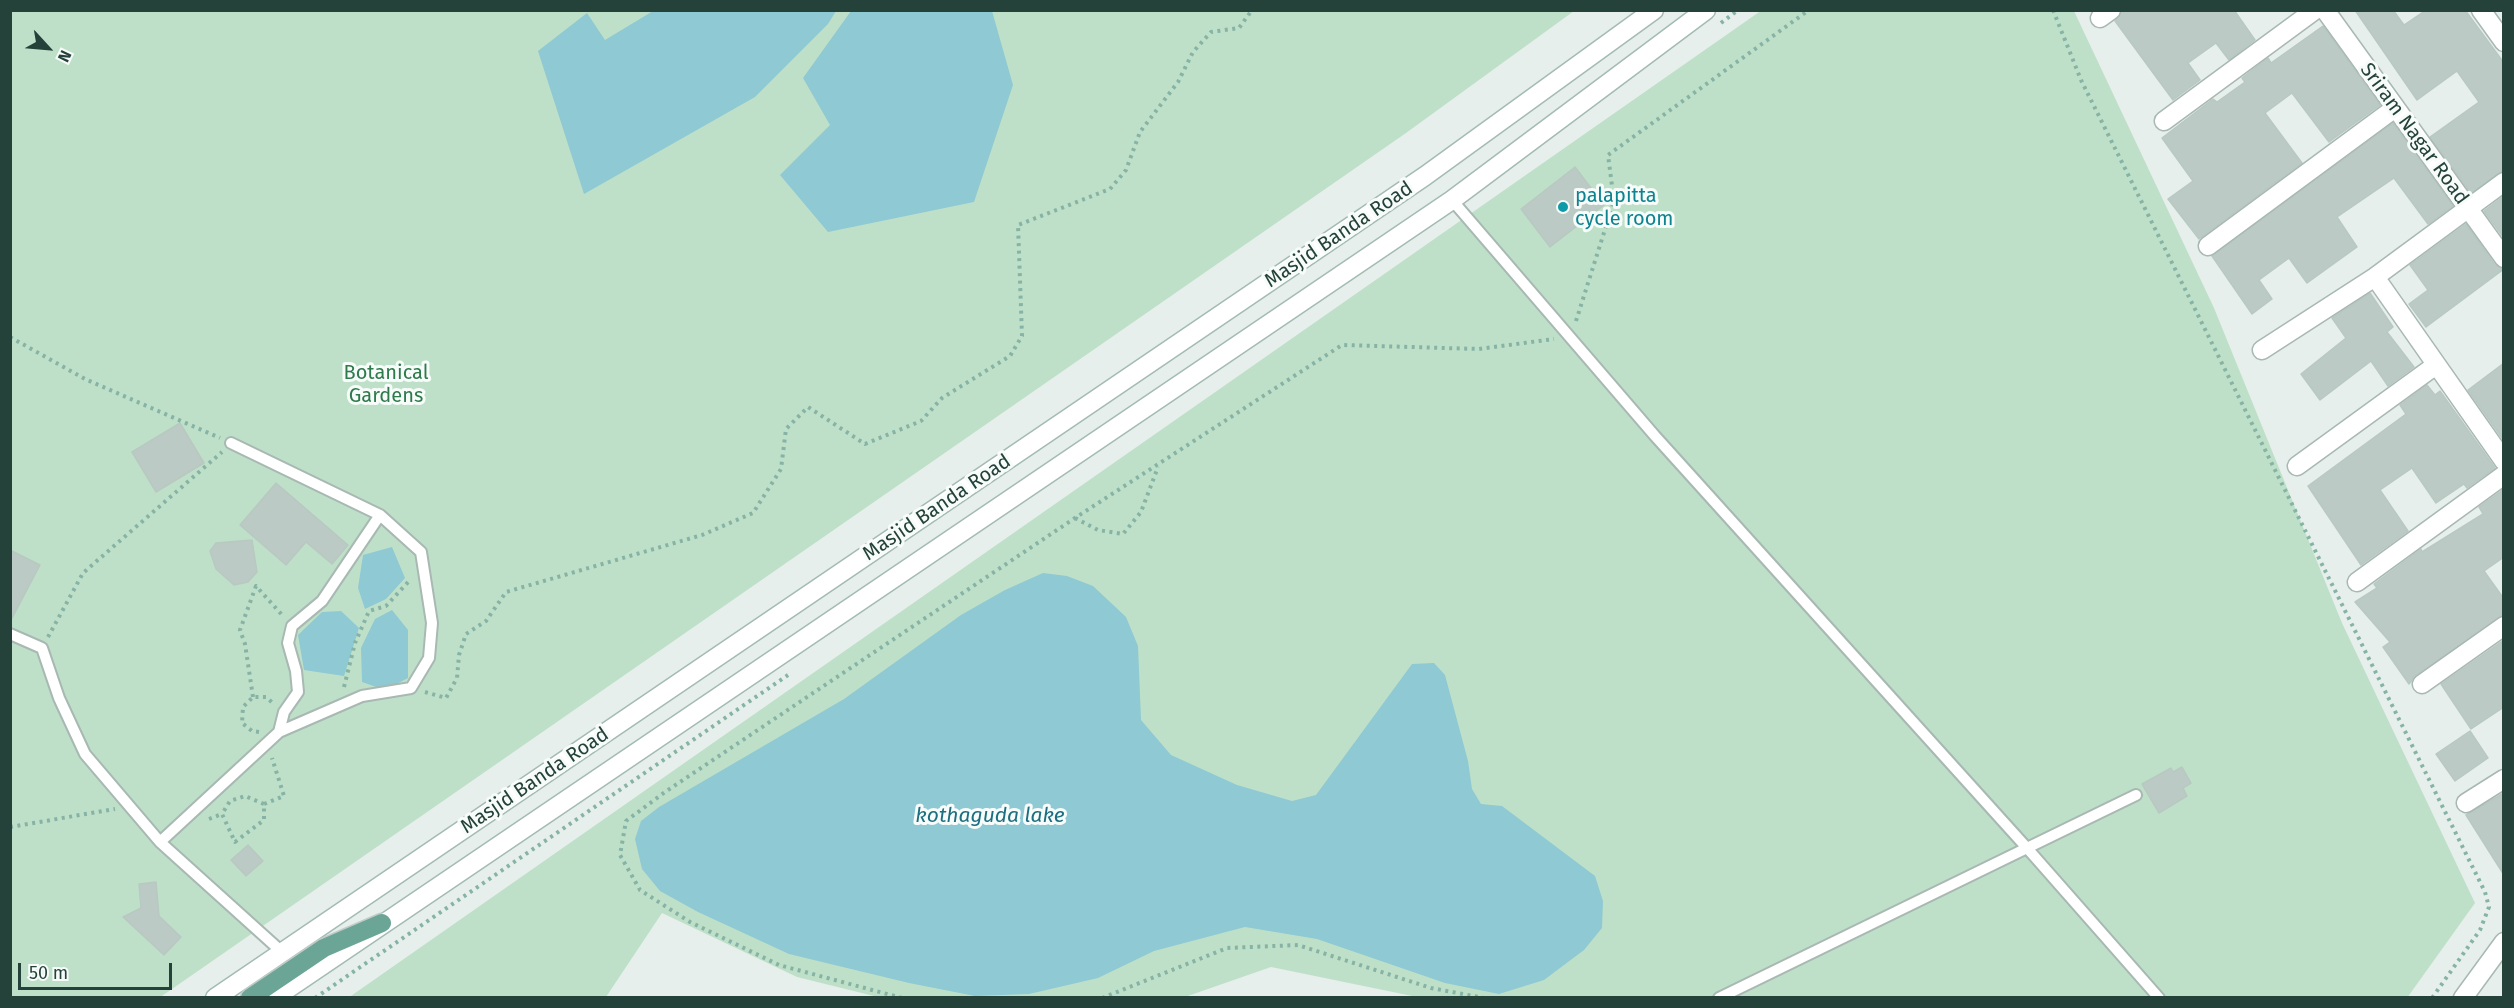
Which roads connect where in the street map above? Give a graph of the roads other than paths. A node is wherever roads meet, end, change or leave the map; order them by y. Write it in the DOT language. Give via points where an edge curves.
graph roads {
  1 [pos="1654,10"];
  2 [pos="1706,10"];
  3 [pos="2315,10"];
  4 [pos="2325,10"];
  5 [pos="2481,10"];
  6 [pos="2502,36"];
  7 [pos="2396,108"];
  8 [pos="2164,121"];
  9 [pos="2504,183"];
  10 [pos="1452,200"];
  11 [pos="2467,208"];
  12 [pos="2208,246"];
  13 [pos="2504,258"];
  14 [pos="2375,276"];
  15 [pos="2262,350"];
  16 [pos="2436,365"];
  17 [pos="231,443"];
  18 [pos="2504,461"];
  19 [pos="2297,466"];
  20 [pos="2504,475"];
  21 [pos="380,515"];
  22 [pos="2356,582"];
  23 [pos="2504,626"];
  24 [pos="10,634"];
  25 [pos="2422,684"];
  26 [pos="279,732"];
  27 [pos="2504,779"];
  28 [pos="2136,795"];
  29 [pos="2466,803"];
  30 [pos="160,842"];
  31 [pos="2027,848"];
  32 [pos="382,923"];
  33 [pos="2504,942"];
  34 [pos="282,952"];
  35 [pos="215,998"];
  36 [pos="250,998"];
  37 [pos="274,998"];
  38 [pos="1719,998"];
  39 [pos="2159,998"];
  40 [pos="2463,998"];
  1 -- 34 [label="main road, Masjid Banda Road" via="1415,183"];
  2 -- 10 [label="main road, Masjid Banda Road"];
  3 -- 8 [label="main road"];
  4 -- 7 [label="main road, Sriram Nagar Road"];
  5 -- 6 [label="main road"];
  7 -- 11 [label="main road, Sriram Nagar Road"];
  7 -- 12 [label="main road"];
  9 -- 11 [label="main road"];
  10 -- 31 [label="lane" via="1663,444"];
  10 -- 32 [label="main road, Masjid Banda Road"];
  11 -- 13 [label="main road, Sriram Nagar Road"];
  11 -- 14 [label="main road"];
  14 -- 15 [label="main road"];
  14 -- 16 [label="main road"];
  16 -- 18 [label="main road"];
  16 -- 19 [label="main road"];
  17 -- 21 [label="lane"];
  20 -- 22 [label="main road"];
  21 -- 26 [label="lane" via="322,601 292,626 288,644 297,692 284,712"];
  21 -- 26 [label="lane" via="421,552 432,623 429,658 411,688 362,696"];
  23 -- 25 [label="main road"];
  24 -- 30 [label="lane" via="42,648 59,698 85,754"];
  26 -- 30 [label="lane"];
  27 -- 29 [label="main road"];
  28 -- 31 [label="lane"];
  30 -- 34 [label="lane"];
  31 -- 38 [label="lane"];
  31 -- 39 [label="lane"];
  32 -- 36 [label="main road" via="324,948"];
  32 -- 37 [label="main road, Masjid Banda Road"];
  33 -- 40 [label="main road"];
  34 -- 35 [label="main road, Masjid Banda Road"];
}
